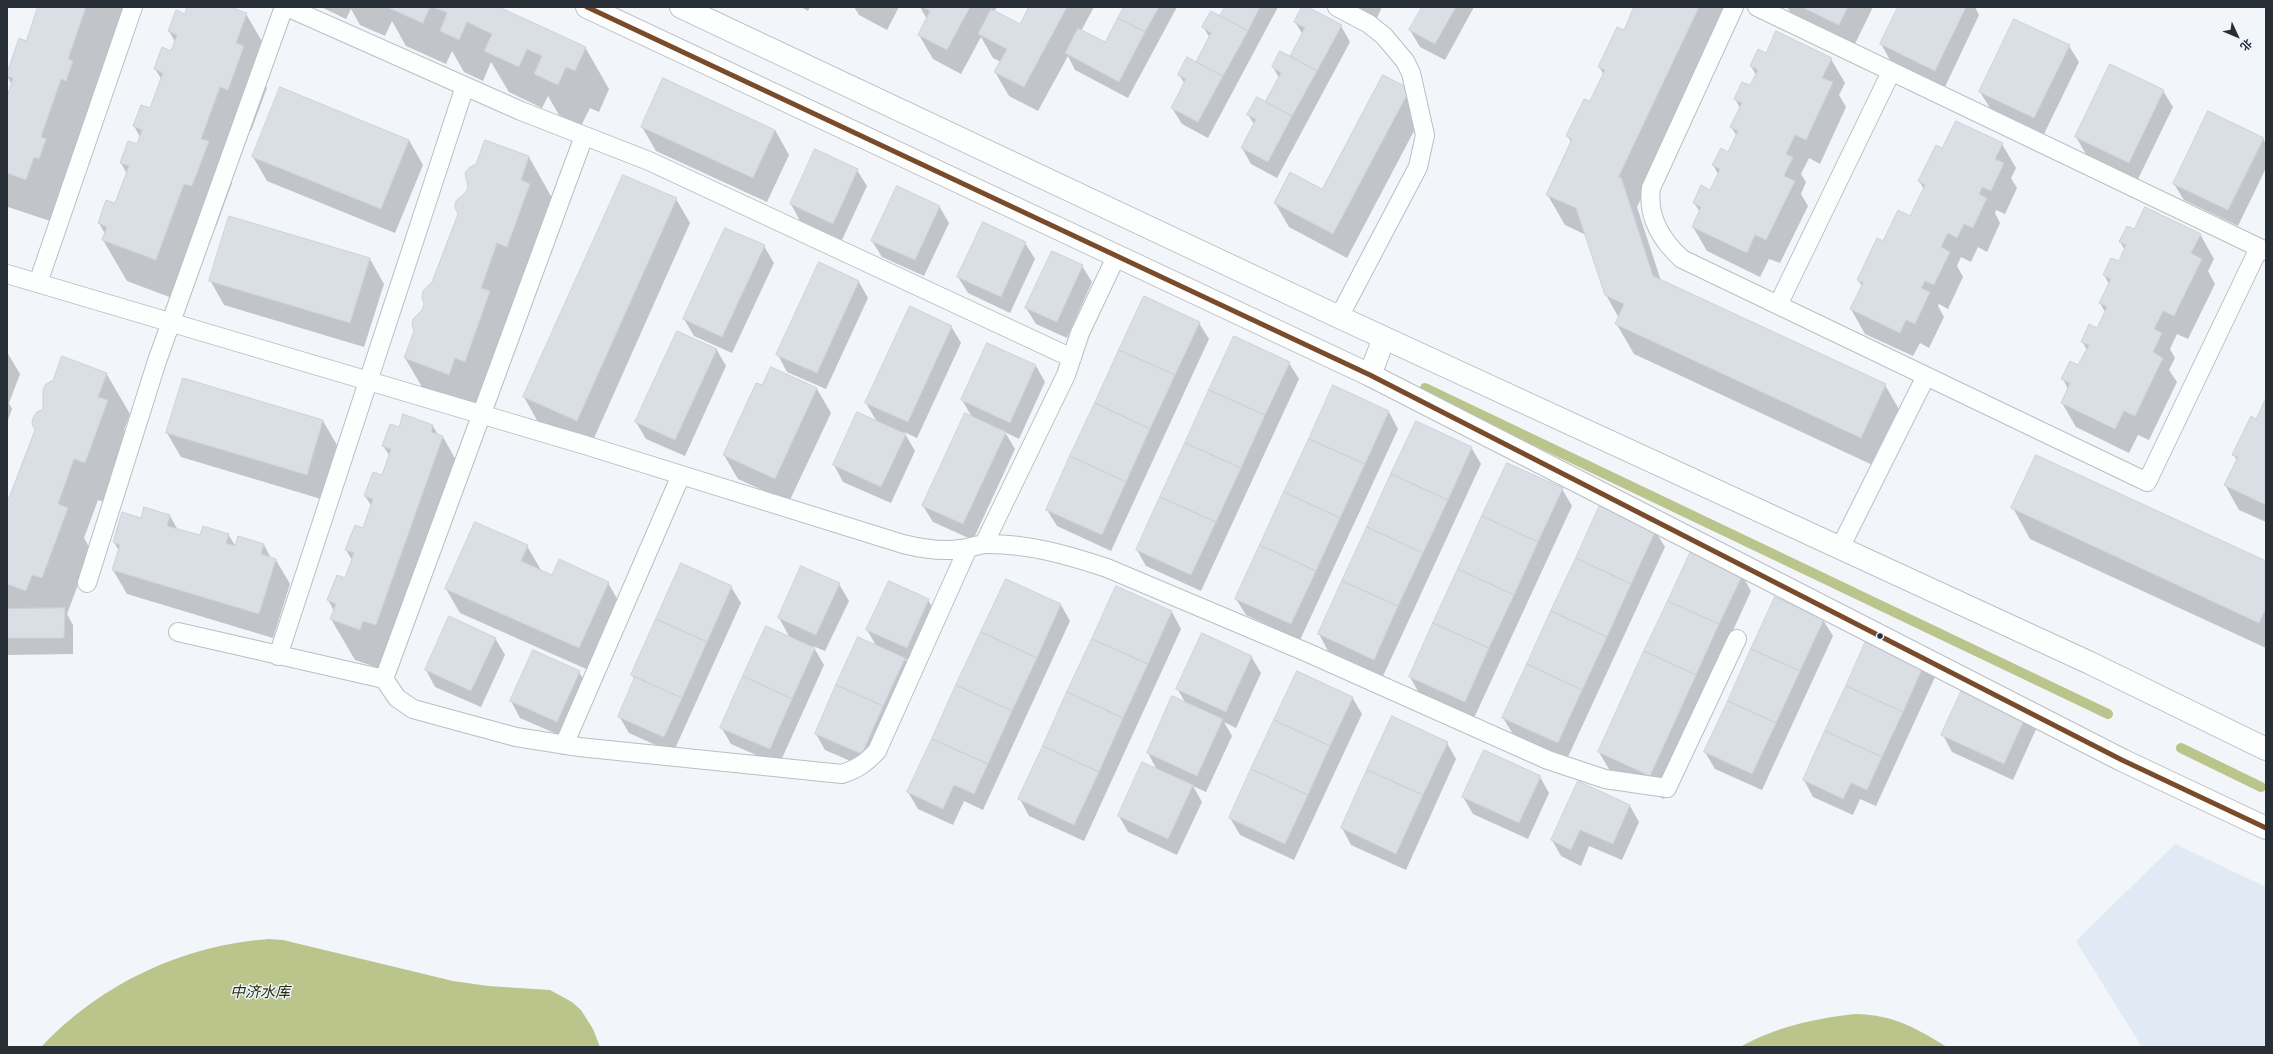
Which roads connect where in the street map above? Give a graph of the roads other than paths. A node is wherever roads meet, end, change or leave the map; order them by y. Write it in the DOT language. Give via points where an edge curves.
graph roads {
  1 [pos="133,7"];
  2 [pos="284,7"];
  3 [pos="288,7"];
  4 [pos="586,7"];
  5 [pos="1337,7"];
  6 [pos="1734,7"];
  7 [pos="1757,7"];
  8 [pos="694,10"];
  9 [pos="1891,72"];
  10 [pos="465,86"];
  11 [pos="584,136"];
  12 [pos="2263,250"];
  13 [pos="1116,257"];
  14 [pos="7,274"];
  15 [pos="38,283"];
  16 [pos="1778,305"];
  17 [pos="1339,317"];
  18 [pos="171,322"];
  19 [pos="1384,338"];
  20 [pos="1072,358"];
  21 [pos="1370,375"];
  22 [pos="1926,376"];
  23 [pos="368,381"];
  24 [pos="481,414"];
  25 [pos="681,475"];
  26 [pos="976,546"];
  27 [pos="1840,548"];
  28 [pos="87,583"];
  29 [pos="178,632"];
  30 [pos="1737,639"];
  31 [pos="278,656"];
  32 [pos="384,679"];
  33 [pos="564,745"];
  34 [pos="2266,749"];
  35 [pos="2266,828"];
  1 -- 15 [label="lane"];
  2 -- 18 [label="lane"];
  3 -- 10 [label="lane"];
  4 -- 13 [label="street"];
  5 -- 17 [label="lane" via="1369,24 1384,36 1405,61 1411,73 1425,135 1418,167"];
  6 -- 16 [label="lane" via="1650,188 1651,213 1662,238 1682,259"];
  7 -- 9 [label="lane"];
  8 -- 17 [label="street"];
  9 -- 12 [label="lane"];
  9 -- 16 [label="lane"];
  10 -- 11 [label="lane"];
  10 -- 23 [label="lane"];
  11 -- 20 [label="lane" via="649,161"];
  11 -- 24 [label="lane"];
  12 -- 22 [label="lane" via="2146,482"];
  13 -- 20 [label="lane" via="1080,333"];
  13 -- 21 [label="street"];
  14 -- 15 [label="lane"];
  15 -- 18 [label="lane"];
  16 -- 22 [label="lane"];
  17 -- 19 [label="street"];
  18 -- 23 [label="lane"];
  18 -- 28 [label="lane"];
  19 -- 21 [label="street"];
  19 -- 27 [label="street"];
  20 -- 26 [label="lane" via="1066,375"];
  21 -- 35 [label="street" via="2122,760"];
  22 -- 27 [label="lane"];
  23 -- 24 [label="lane"];
  23 -- 31 [label="lane"];
  24 -- 25 [label="lane"];
  24 -- 32 [label="lane"];
  25 -- 26 [label="lane" via="904,544 940,551"];
  25 -- 33 [label="lane"];
  26 -- 30 [label="lane" via="1052,552 1107,568 1306,652 1548,760 1605,779 1636,785 1667,788"];
  26 -- 33 [label="lane" via="877,751 855,770 842,774"];
  27 -- 34 [label="street" via="2090,663"];
  29 -- 31 [label="lane"];
  31 -- 32 [label="lane"];
  32 -- 33 [label="lane" via="397,698 414,709 516,737"];
}
